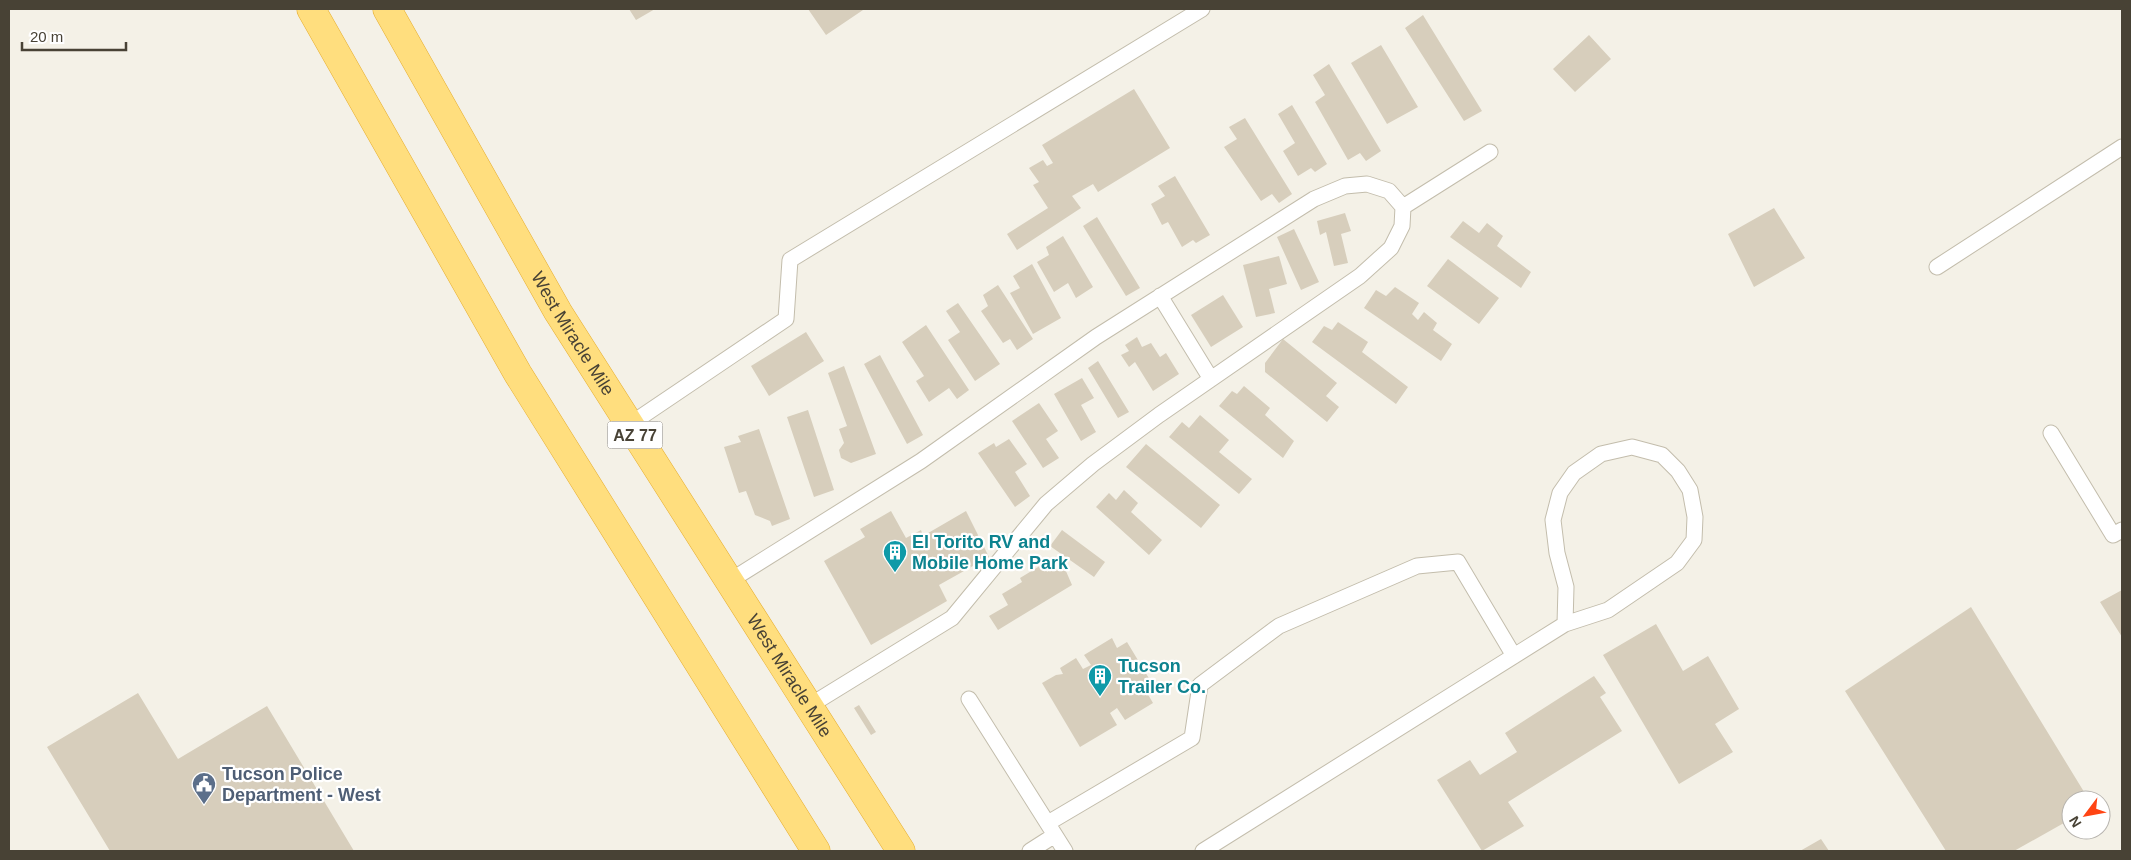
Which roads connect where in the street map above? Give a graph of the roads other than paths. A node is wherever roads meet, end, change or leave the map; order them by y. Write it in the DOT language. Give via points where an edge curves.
graph roads {
  1 [pos="311,9"];
  2 [pos="387,9"];
  3 [pos="1202,9"];
  4 [pos="2122,147"];
  5 [pos="1490,152"];
  6 [pos="1403,207"];
  7 [pos="1937,267"];
  8 [pos="1160,296"];
  9 [pos="1211,379"];
  10 [pos="629,425"];
  11 [pos="2052,433"];
  12 [pos="2122,530"];
  13 [pos="728,582"];
  14 [pos="1565,624"];
  15 [pos="1514,656"];
  16 [pos="968,699"];
  17 [pos="809,706"];
  18 [pos="1051,829"];
  19 [pos="816,851"];
  20 [pos="901,851"];
  21 [pos="1030,851"];
  22 [pos="1065,851"];
  23 [pos="1203,851"];
  1 -- 19 [label="highway" via="518,374"];
  2 -- 10 [label="highway, West Miracle Mile / AZ 77" via="536,274"];
  3 -- 10 [label="lane" via="790,260 786,319"];
  4 -- 7 [label="lane"];
  5 -- 6 [label="lane"];
  6 -- 8 [label="lane" via="1389,191 1367,184 1346,186 1314,199"];
  6 -- 9 [label="lane" via="1402,226 1391,248 1360,276"];
  8 -- 9 [label="lane"];
  8 -- 13 [label="lane" via="1096,337 922,461"];
  9 -- 17 [label="lane" via="1094,464 1046,504 952,618"];
  10 -- 13 [label="highway, West Miracle Mile / AZ 77"];
  11 -- 12 [label="lane" via="2113,535"];
  13 -- 17 [label="highway, West Miracle Mile / AZ 77"];
  14 -- 14 [label="lane" via="1566,587 1553,520 1560,493 1574,473 1601,454 1632,446 1662,455 1690,490 1696,517 1694,540 1677,563 1608,610"];
  14 -- 15 [label="lane"];
  15 -- 18 [label="lane" via="1458,562 1417,566 1279,626 1200,685 1192,738"];
  15 -- 23 [label="lane"];
  16 -- 18 [label="lane"];
  17 -- 20 [label="highway, West Miracle Mile / AZ 77"];
  18 -- 21 [label="lane"];
  18 -- 22 [label="lane"];
}
